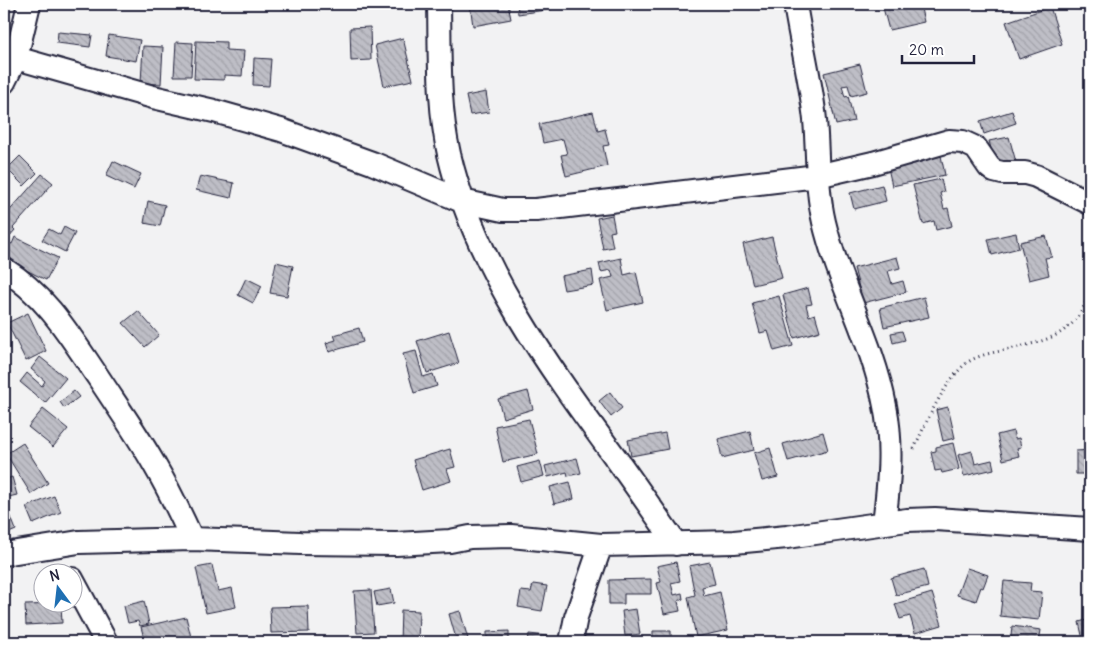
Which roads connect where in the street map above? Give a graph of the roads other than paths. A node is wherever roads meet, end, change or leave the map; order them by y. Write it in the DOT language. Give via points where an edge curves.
graph roads {
  1 [pos="29,4"];
  2 [pos="439,4"];
  3 [pos="795,4"];
  4 [pos="16,58"];
  5 [pos="4,82"];
  6 [pos="448,152"];
  7 [pos="817,176"];
  8 [pos="420,182"];
  9 [pos="462,201"];
  10 [pos="1090,203"];
  11 [pos="4,269"];
  12 [pos="884,523"];
  13 [pos="1090,529"];
  14 [pos="192,539"];
  15 [pos="676,544"];
  16 [pos="601,545"];
  17 [pos="54,547"];
  18 [pos="4,554"];
  19 [pos="64,564"];
  20 [pos="82,598"];
  21 [pos="106,642"];
  22 [pos="571,642"];
  1 -- 4 [label="street"];
  2 -- 6 [label="street" via="440,81"];
  3 -- 7 [label="street" via="809,71"];
  4 -- 5 [label="street"];
  4 -- 8 [label="street" via="281,130"];
  6 -- 8 [label="street" via="442,168"];
  6 -- 9 [label="street"];
  7 -- 9 [label="street" via="536,210 503,210"];
  7 -- 10 [label="street" via="956,141 976,148 994,171 1036,176"];
  7 -- 12 [label="street" via="824,224 870,352 885,406 890,447"];
  8 -- 9 [label="street"];
  9 -- 15 [label="street" via="518,315 561,382"];
  11 -- 14 [label="street" via="38,295 63,326 154,462"];
  12 -- 13 [label="street" via="934,519"];
  12 -- 15 [label="street" via="786,537"];
  14 -- 16 [label="street" via="396,544 511,536"];
  14 -- 17 [label="street" via="79,542"];
  15 -- 16 [label="street"];
  16 -- 22 [label="street" via="576,617"];
  17 -- 18 [label="street"];
  17 -- 19 [label="street"];
  20 -- 21 [label="street"];
}
